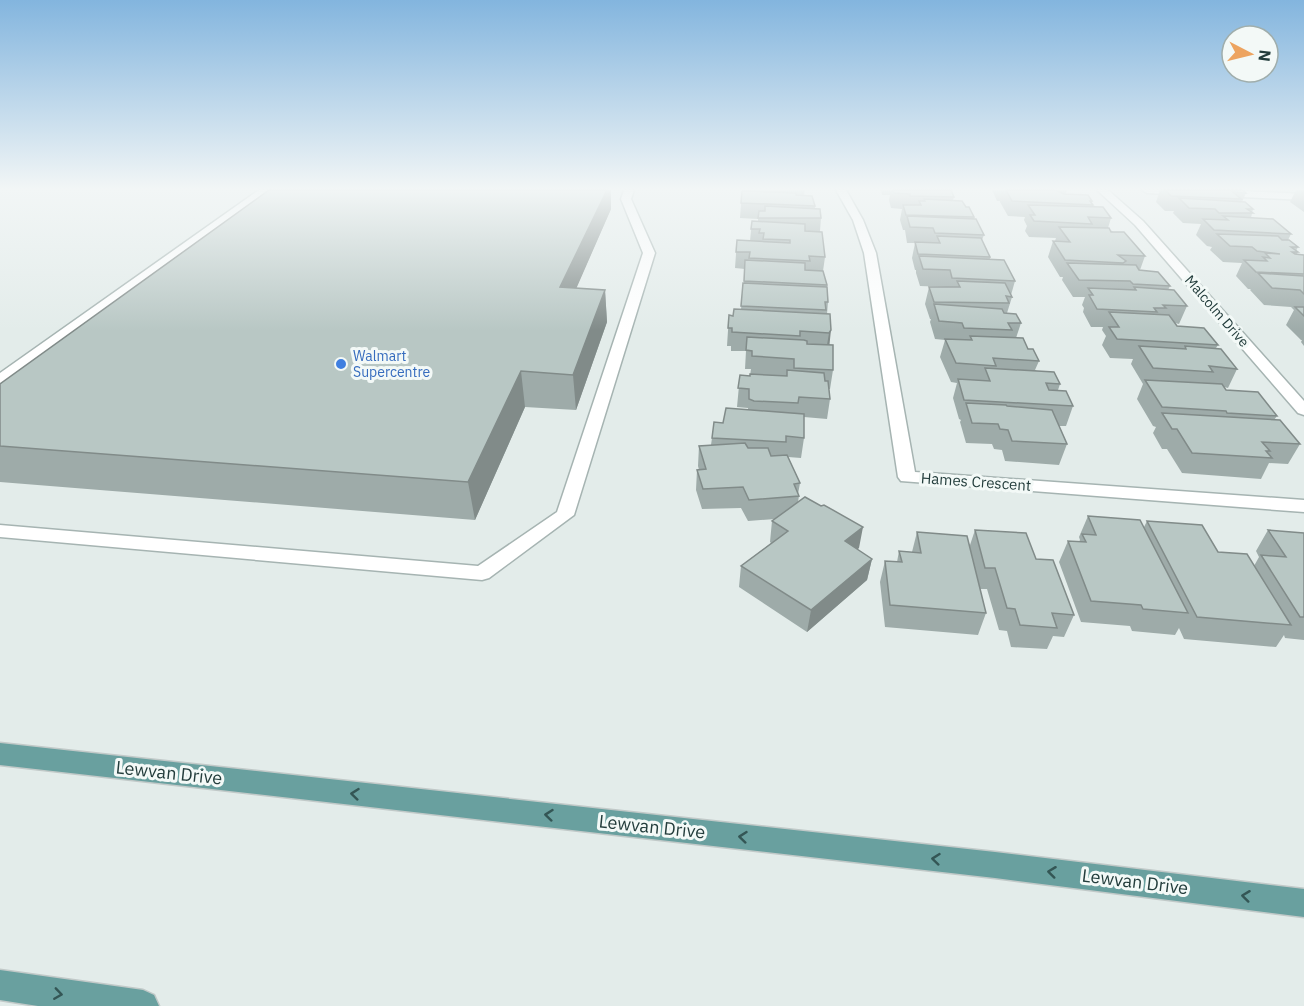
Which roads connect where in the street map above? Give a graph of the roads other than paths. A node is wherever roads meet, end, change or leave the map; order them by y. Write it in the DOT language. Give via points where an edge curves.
graph roads {
  1 [pos="200,237"];
  2 [pos="642,237"];
  3 [pos="864,237"];
  4 [pos="1151,237"];
  5 [pos="0,380"];
  6 [pos="1304,410"];
  7 [pos="1304,506"];
  8 [pos="0,531"];
  9 [pos="0,754"];
  10 [pos="1304,903"];
  11 [pos="0,985"];
  12 [pos="143,1006"];
  1 -- 5 [label="street"];
  2 -- 8 [label="street" via="649,253 565,515 482,573"];
  3 -- 7 [label="street, Hames Crescent" via="908,477"];
  4 -- 6 [label="street, Malcolm Drive"];
  10 -- 9 [label="main road, Lewvan Drive, one-way"];
  11 -- 12 [label="main road, one-way"];
}
